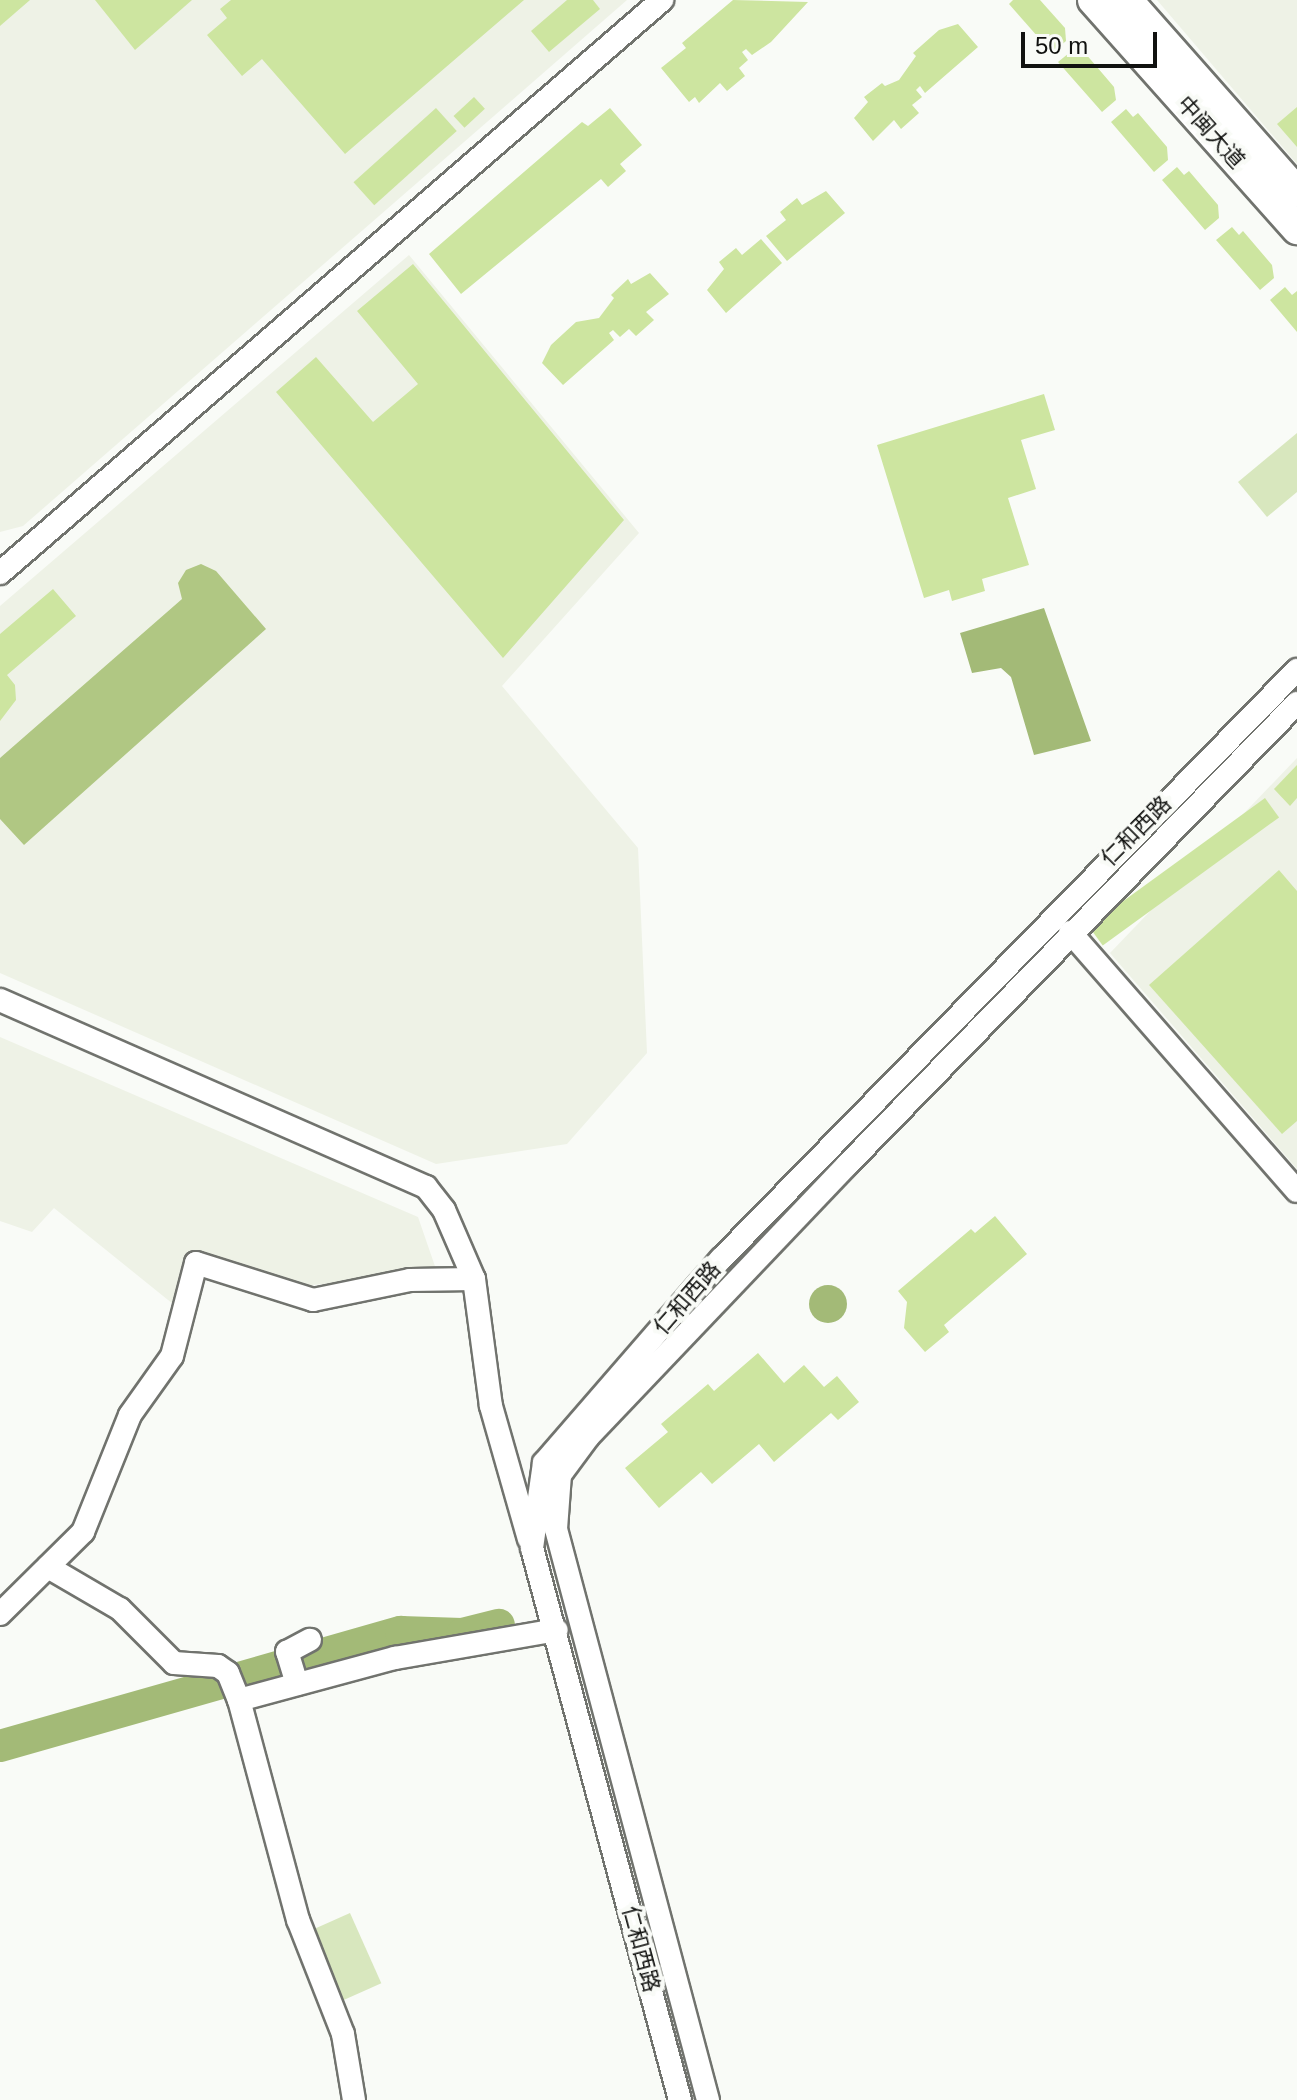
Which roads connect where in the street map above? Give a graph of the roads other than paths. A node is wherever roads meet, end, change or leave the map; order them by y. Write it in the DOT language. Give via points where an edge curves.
graph roads {
  1 [pos="662,0"];
  2 [pos="1093,0"];
  3 [pos="1127,0"];
  4 [pos="1297,192"];
  5 [pos="1297,229"];
  6 [pos="0,573"];
  7 [pos="1297,670"];
  8 [pos="1297,703"];
  9 [pos="1070,932"];
  10 [pos="0,1000"];
  11 [pos="1297,1191"];
  12 [pos="721,1259"];
  13 [pos="743,1275"];
  14 [pos="474,1279"];
  15 [pos="532,1548"];
  16 [pos="48,1567"];
  17 [pos="0,1614"];
  18 [pos="557,1630"];
  19 [pos="310,1640"];
  20 [pos="296,1681"];
  21 [pos="234,1688"];
  22 [pos="354,2100"];
  23 [pos="680,2100"];
  24 [pos="708,2100"];
  1 -- 6 [label="street"];
  2 -- 5 [label="main road, 中闽大道"];
  3 -- 4 [label="main road, 中闽大道"];
  7 -- 12 [label="street, 仁和西路"];
  8 -- 9 [label="street, 仁和西路"];
  9 -- 11 [label="street"];
  9 -- 13 [label="street, 仁和西路"];
  10 -- 14 [label="street" via="426,1187 444,1210"];
  12 -- 13 [label="street"];
  12 -- 15 [label="street, 仁和西路" via="544,1463"];
  13 -- 24 [label="street, 仁和西路" via="588,1437 560,1475 556,1529"];
  14 -- 15 [label="street" via="491,1406"];
  14 -- 16 [label="street" via="410,1280 313,1300 196,1263 172,1356 130,1415 83,1532"];
  15 -- 18 [label="street, 仁和西路"];
  16 -- 17 [label="street"];
  16 -- 21 [label="street" via="120,1609 174,1663 218,1666"];
  18 -- 20 [label="street"];
  18 -- 23 [label="street, 仁和西路"];
  19 -- 20 [label="street" via="287,1652"];
  20 -- 21 [label="street"];
  21 -- 22 [label="street" via="298,1920 343,2034"];
}
